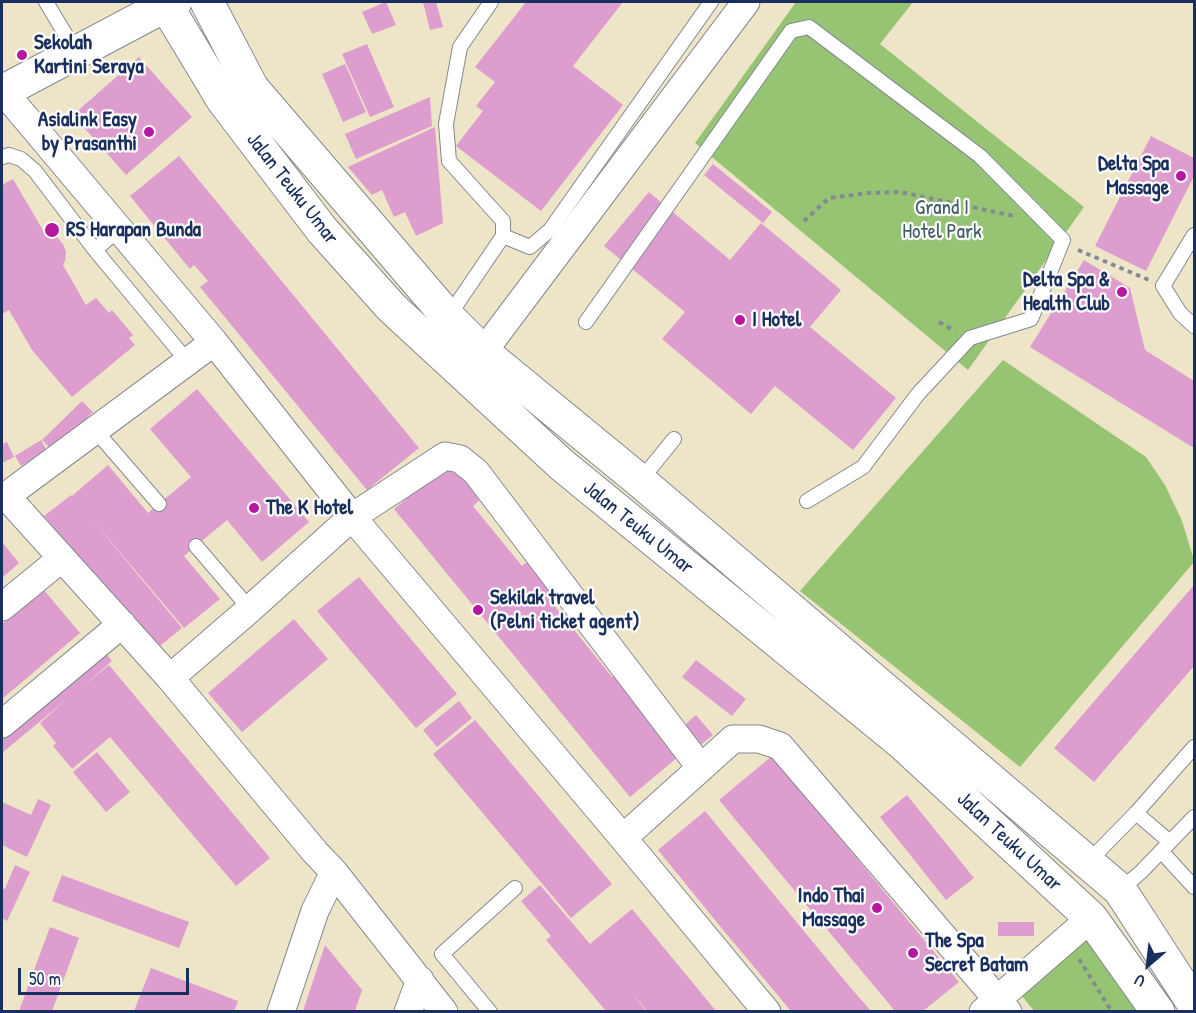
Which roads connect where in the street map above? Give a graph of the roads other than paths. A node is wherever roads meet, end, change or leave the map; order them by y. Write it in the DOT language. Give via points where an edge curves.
graph roads {
  1 [pos="46,2"];
  2 [pos="207,2"];
  3 [pos="490,2"];
  4 [pos="711,2"];
  5 [pos="746,2"];
  6 [pos="168,3"];
  7 [pos="76,52"];
  8 [pos="2,91"];
  9 [pos="2,157"];
  10 [pos="119,229"];
  11 [pos="1194,235"];
  12 [pos="503,236"];
  13 [pos="95,250"];
  14 [pos="448,317"];
  15 [pos="586,322"];
  16 [pos="1194,326"];
  17 [pos="214,342"];
  18 [pos="483,351"];
  19 [pos="188,362"];
  20 [pos="95,430"];
  21 [pos="674,439"];
  22 [pos="640,481"];
  23 [pos="4,497"];
  24 [pos="807,501"];
  25 [pos="159,504"];
  26 [pos="352,518"];
  27 [pos="196,546"];
  28 [pos="62,558"];
  29 [pos="2,607"];
  30 [pos="250,609"];
  31 [pos="122,624"];
  32 [pos="170,678"];
  33 [pos="2,724"];
  34 [pos="1194,747"];
  35 [pos="701,768"];
  36 [pos="1136,813"];
  37 [pos="1194,817"];
  38 [pos="623,838"];
  39 [pos="1166,847"];
  40 [pos="1088,862"];
  41 [pos="334,873"];
  42 [pos="1194,887"];
  43 [pos="515,888"];
  44 [pos="1120,890"];
  45 [pos="1079,929"];
  46 [pos="420,980"];
  47 [pos="1194,1004"];
  48 [pos="996,1007"];
  49 [pos="281,1011"];
  50 [pos="408,1011"];
  51 [pos="444,1011"];
  52 [pos="490,1011"];
  53 [pos="767,1011"];
  54 [pos="1158,1011"];
  1 -- 7 [label="lane"];
  2 -- 14 [label="main road, Jalan Teuku Umar" via="252,88"];
  3 -- 12 [label="lane" via="460,47 446,124 449,161 503,221"];
  4 -- 12 [label="lane" via="550,230 530,247"];
  5 -- 18 [label="street"];
  6 -- 7 [label="main road"];
  6 -- 45 [label="main road, Jalan Teuku Umar" via="223,100 322,230 392,308 562,465 902,743"];
  7 -- 8 [label="main road"];
  8 -- 10 [label="street"];
  9 -- 13 [label="lane" via="21,159 35,171"];
  10 -- 13 [label="lane"];
  10 -- 17 [label="street"];
  11 -- 16 [label="lane" via="1163,286 1180,313"];
  12 -- 14 [label="lane"];
  13 -- 19 [label="lane"];
  14 -- 18 [label="main road, Jalan Teuku Umar"];
  15 -- 24 [label="lane" via="791,31 809,27 980,156 1063,240 1030,319 970,338 918,394 863,467"];
  17 -- 19 [label="street"];
  17 -- 26 [label="street"];
  18 -- 22 [label="main road, Jalan Teuku Umar"];
  19 -- 20 [label="street"];
  20 -- 23 [label="street"];
  20 -- 25 [label="lane"];
  21 -- 22 [label="lane"];
  22 -- 40 [label="main road, Jalan Teuku Umar"];
  23 -- 28 [label="street"];
  26 -- 30 [label="street"];
  26 -- 35 [label="street" via="445,456 460,459 476,472"];
  26 -- 38 [label="street"];
  27 -- 30 [label="lane"];
  28 -- 29 [label="street"];
  28 -- 31 [label="street"];
  30 -- 32 [label="street"];
  31 -- 32 [label="street"];
  31 -- 33 [label="street"];
  32 -- 41 [label="street"];
  34 -- 36 [label="lane"];
  35 -- 38 [label="street"];
  35 -- 48 [label="street" via="733,739 759,739 780,746"];
  36 -- 39 [label="lane"];
  36 -- 40 [label="lane"];
  37 -- 39 [label="lane"];
  38 -- 53 [label="street"];
  39 -- 42 [label="lane"];
  39 -- 44 [label="lane"];
  40 -- 44 [label="main road, Jalan Teuku Umar"];
  41 -- 46 [label="street"];
  41 -- 49 [label="street" via="315,911"];
  43 -- 52 [label="lane" via="442,954"];
  44 -- 47 [label="main road, Jalan Teuku Umar"];
  45 -- 48 [label="street"];
  45 -- 54 [label="main road, Jalan Teuku Umar"];
  46 -- 50 [label="street"];
  46 -- 51 [label="street"];
}
